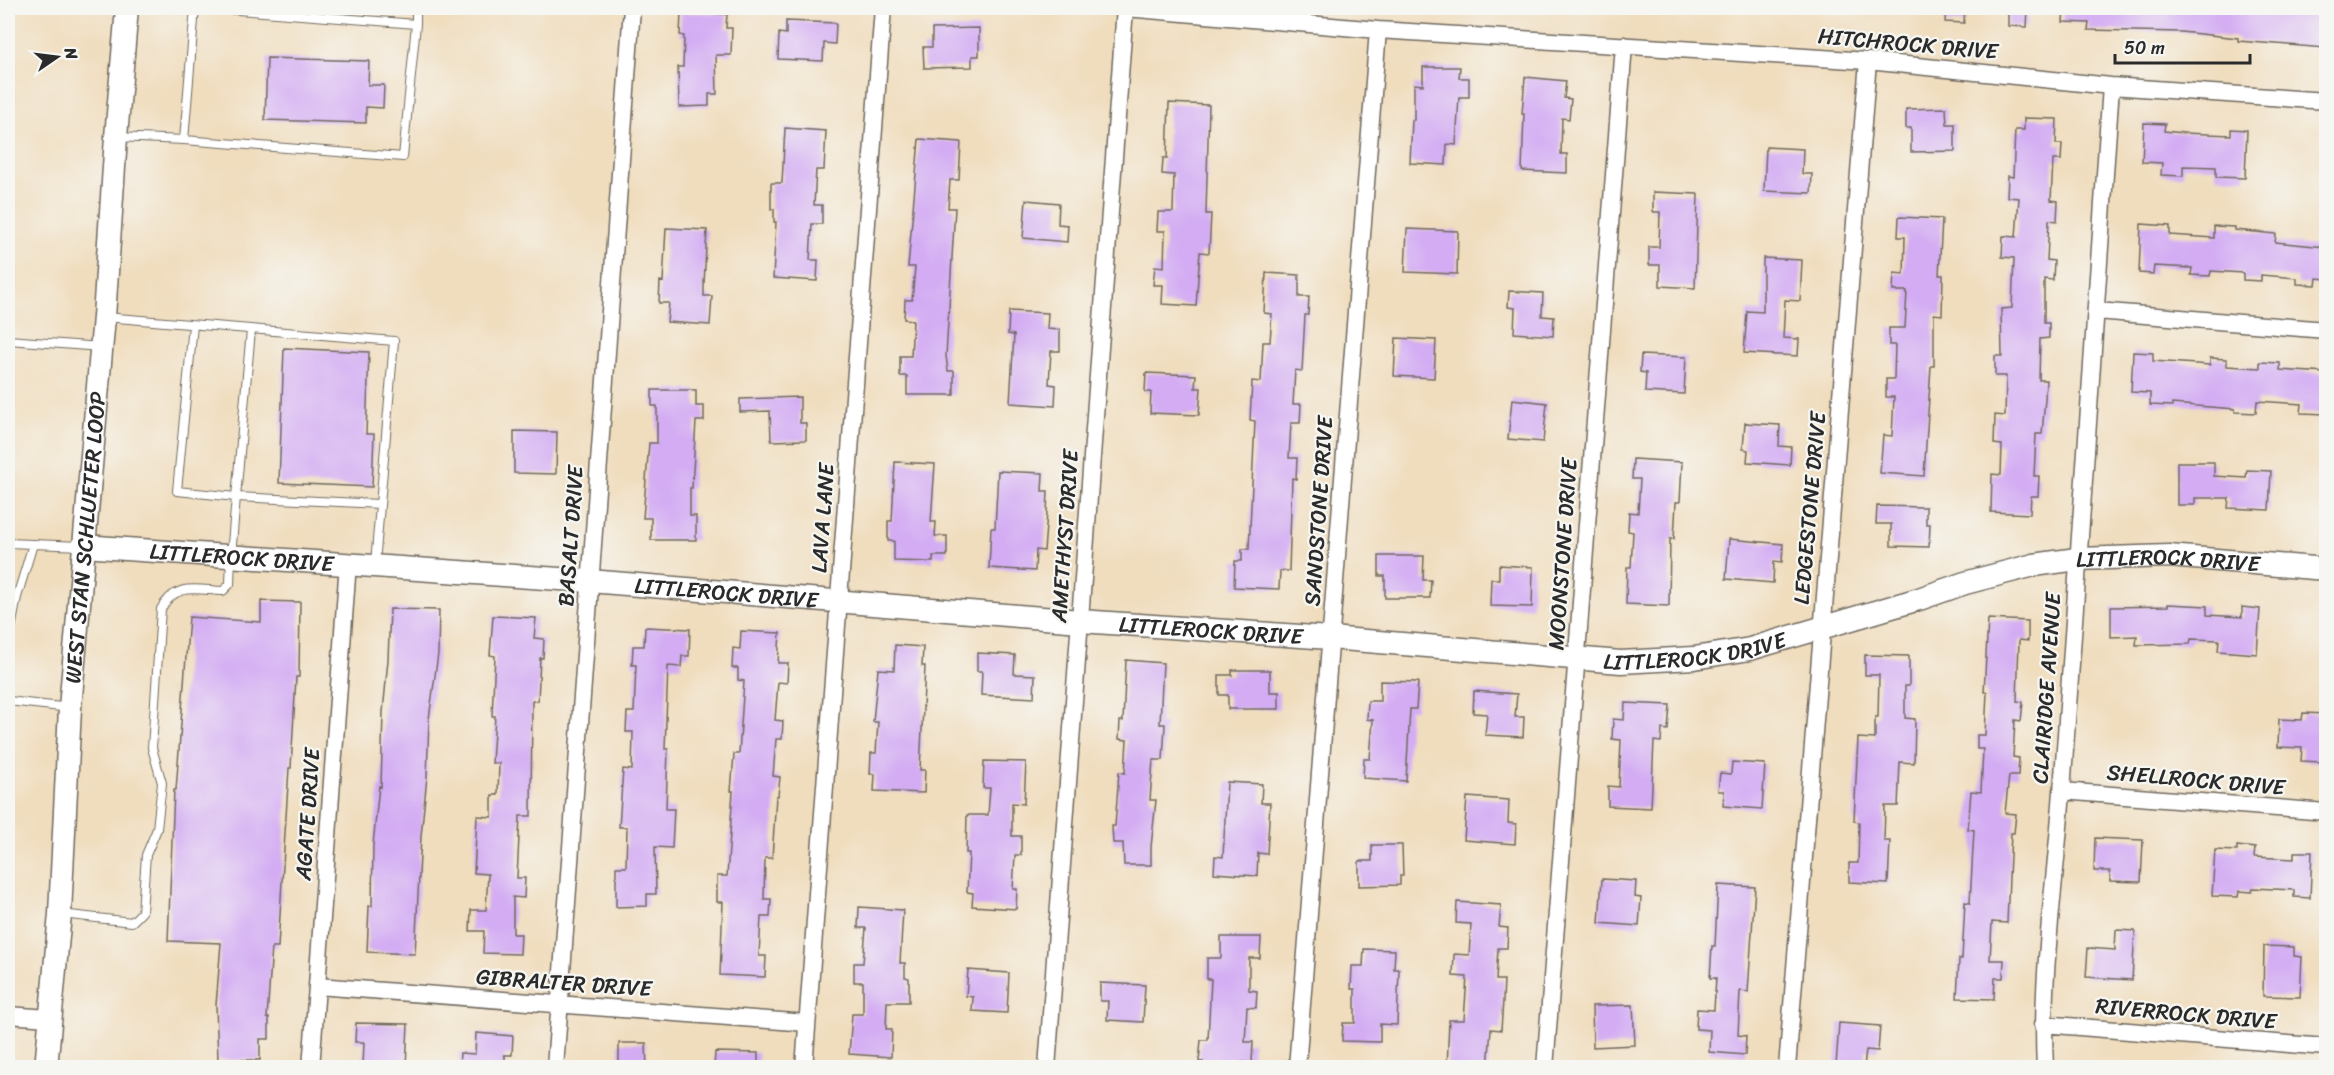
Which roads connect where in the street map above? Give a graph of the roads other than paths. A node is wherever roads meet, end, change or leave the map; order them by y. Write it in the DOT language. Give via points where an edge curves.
graph roads {
  1 [pos="127,8"];
  2 [pos="195,8"];
  3 [pos="213,8"];
  4 [pos="416,8"];
  5 [pos="632,8"];
  6 [pos="883,8"];
  7 [pos="1125,8"];
  8 [pos="416,24"];
  9 [pos="1378,30"];
  10 [pos="1624,45"];
  11 [pos="1868,61"];
  12 [pos="2111,86"];
  13 [pos="2326,101"];
  14 [pos="116,137"];
  15 [pos="184,140"];
  16 [pos="2097,311"];
  17 [pos="104,317"];
  18 [pos="193,325"];
  19 [pos="251,330"];
  20 [pos="2326,330"];
  21 [pos="8,340"];
  22 [pos="101,347"];
  23 [pos="236,497"];
  24 [pos="380,504"];
  25 [pos="8,543"];
  26 [pos="33,544"];
  27 [pos="83,546"];
  28 [pos="231,556"];
  29 [pos="2077,559"];
  30 [pos="348,563"];
  31 [pos="375,565"];
  32 [pos="2326,569"];
  33 [pos="589,581"];
  34 [pos="838,602"];
  35 [pos="1080,621"];
  36 [pos="1822,627"];
  37 [pos="1330,638"];
  38 [pos="8,644"];
  39 [pos="1576,659"];
  40 [pos="8,701"];
  41 [pos="70,708"];
  42 [pos="2062,791"];
  43 [pos="2326,812"];
  44 [pos="60,914"];
  45 [pos="317,986"];
  46 [pos="560,1004"];
  47 [pos="8,1015"];
  48 [pos="49,1017"];
  49 [pos="807,1023"];
  50 [pos="2043,1023"];
  51 [pos="2326,1047"];
  52 [pos="46,1068"];
  53 [pos="311,1068"];
  54 [pos="555,1068"];
  55 [pos="804,1068"];
  56 [pos="1047,1068"];
  57 [pos="1297,1068"];
  58 [pos="1545,1068"];
  59 [pos="1787,1068"];
  60 [pos="2045,1068"];
  1 -- 14 [label="street, WEST STAN SCHLUETER LOOP"];
  2 -- 15 [label="lane"];
  3 -- 8 [label="lane"];
  4 -- 8 [label="lane"];
  5 -- 33 [label="street, BASALT DRIVE"];
  6 -- 34 [label="street, LAVA LANE"];
  7 -- 9 [label="street, HITCHROCK DRIVE"];
  7 -- 35 [label="street, AMETHYST DRIVE"];
  8 -- 15 [label="lane" via="403,157"];
  9 -- 10 [label="street, HITCHROCK DRIVE"];
  9 -- 37 [label="street, SANDSTONE DRIVE"];
  10 -- 11 [label="street, HITCHROCK DRIVE"];
  10 -- 39 [label="street, MOONSTONE DRIVE"];
  11 -- 12 [label="street, HITCHROCK DRIVE"];
  11 -- 36 [label="street, LEDGESTONE DRIVE"];
  12 -- 13 [label="street, HITCHROCK DRIVE"];
  12 -- 16 [label="street"];
  14 -- 15 [label="lane"];
  14 -- 17 [label="street, WEST STAN SCHLUETER LOOP"];
  16 -- 20 [label="street"];
  16 -- 29 [label="street, CLAIRIDGE AVENUE"];
  17 -- 18 [label="lane"];
  17 -- 22 [label="street, WEST STAN SCHLUETER LOOP"];
  18 -- 19 [label="lane"];
  18 -- 23 [label="lane" via="177,491"];
  19 -- 23 [label="lane"];
  19 -- 24 [label="lane" via="394,341"];
  21 -- 22 [label="lane"];
  22 -- 27 [label="street, WEST STAN SCHLUETER LOOP"];
  23 -- 24 [label="lane"];
  23 -- 28 [label="lane"];
  24 -- 31 [label="lane"];
  25 -- 26 [label="lane"];
  26 -- 27 [label="lane"];
  26 -- 38 [label="lane"];
  27 -- 28 [label="street, LITTLEROCK DRIVE"];
  27 -- 41 [label="street, WEST STAN SCHLUETER LOOP"];
  28 -- 30 [label="street, LITTLEROCK DRIVE"];
  28 -- 44 [label="lane" via="230,584 223,591 181,590 168,597 161,609 152,747 162,783 157,829 146,855 142,912 132,921"];
  29 -- 32 [label="street, LITTLEROCK DRIVE" via="2169,556"];
  29 -- 36 [label="street, LITTLEROCK DRIVE" via="1965,582"];
  29 -- 42 [label="street, CLAIRIDGE AVENUE"];
  30 -- 31 [label="street, LITTLEROCK DRIVE"];
  30 -- 45 [label="street, AGATE DRIVE"];
  31 -- 33 [label="street, LITTLEROCK DRIVE"];
  33 -- 34 [label="street, LITTLEROCK DRIVE"];
  33 -- 46 [label="street, BASALT DRIVE"];
  34 -- 35 [label="street, LITTLEROCK DRIVE"];
  34 -- 49 [label="street, LAVA LANE"];
  35 -- 37 [label="street, LITTLEROCK DRIVE"];
  35 -- 56 [label="street, AMETHYST DRIVE"];
  36 -- 39 [label="street, LITTLEROCK DRIVE" via="1750,649 1694,658 1621,662"];
  36 -- 59 [label="street, LEDGESTONE DRIVE"];
  37 -- 39 [label="street, LITTLEROCK DRIVE"];
  37 -- 57 [label="street, SANDSTONE DRIVE"];
  39 -- 58 [label="street, MOONSTONE DRIVE"];
  40 -- 41 [label="lane"];
  41 -- 44 [label="street, WEST STAN SCHLUETER LOOP"];
  42 -- 43 [label="street, SHELLROCK DRIVE"];
  42 -- 50 [label="street, CLAIRIDGE AVENUE"];
  44 -- 48 [label="street, WEST STAN SCHLUETER LOOP"];
  45 -- 46 [label="street, GIBRALTER DRIVE"];
  45 -- 53 [label="street, AGATE DRIVE"];
  46 -- 49 [label="street, GIBRALTER DRIVE"];
  46 -- 54 [label="street, BASALT DRIVE"];
  47 -- 48 [label="street"];
  48 -- 52 [label="street, WEST STAN SCHLUETER LOOP"];
  49 -- 55 [label="street, LAVA LANE"];
  50 -- 51 [label="street, RIVERROCK DRIVE"];
  50 -- 60 [label="street, CLAIRIDGE AVENUE"];
}
